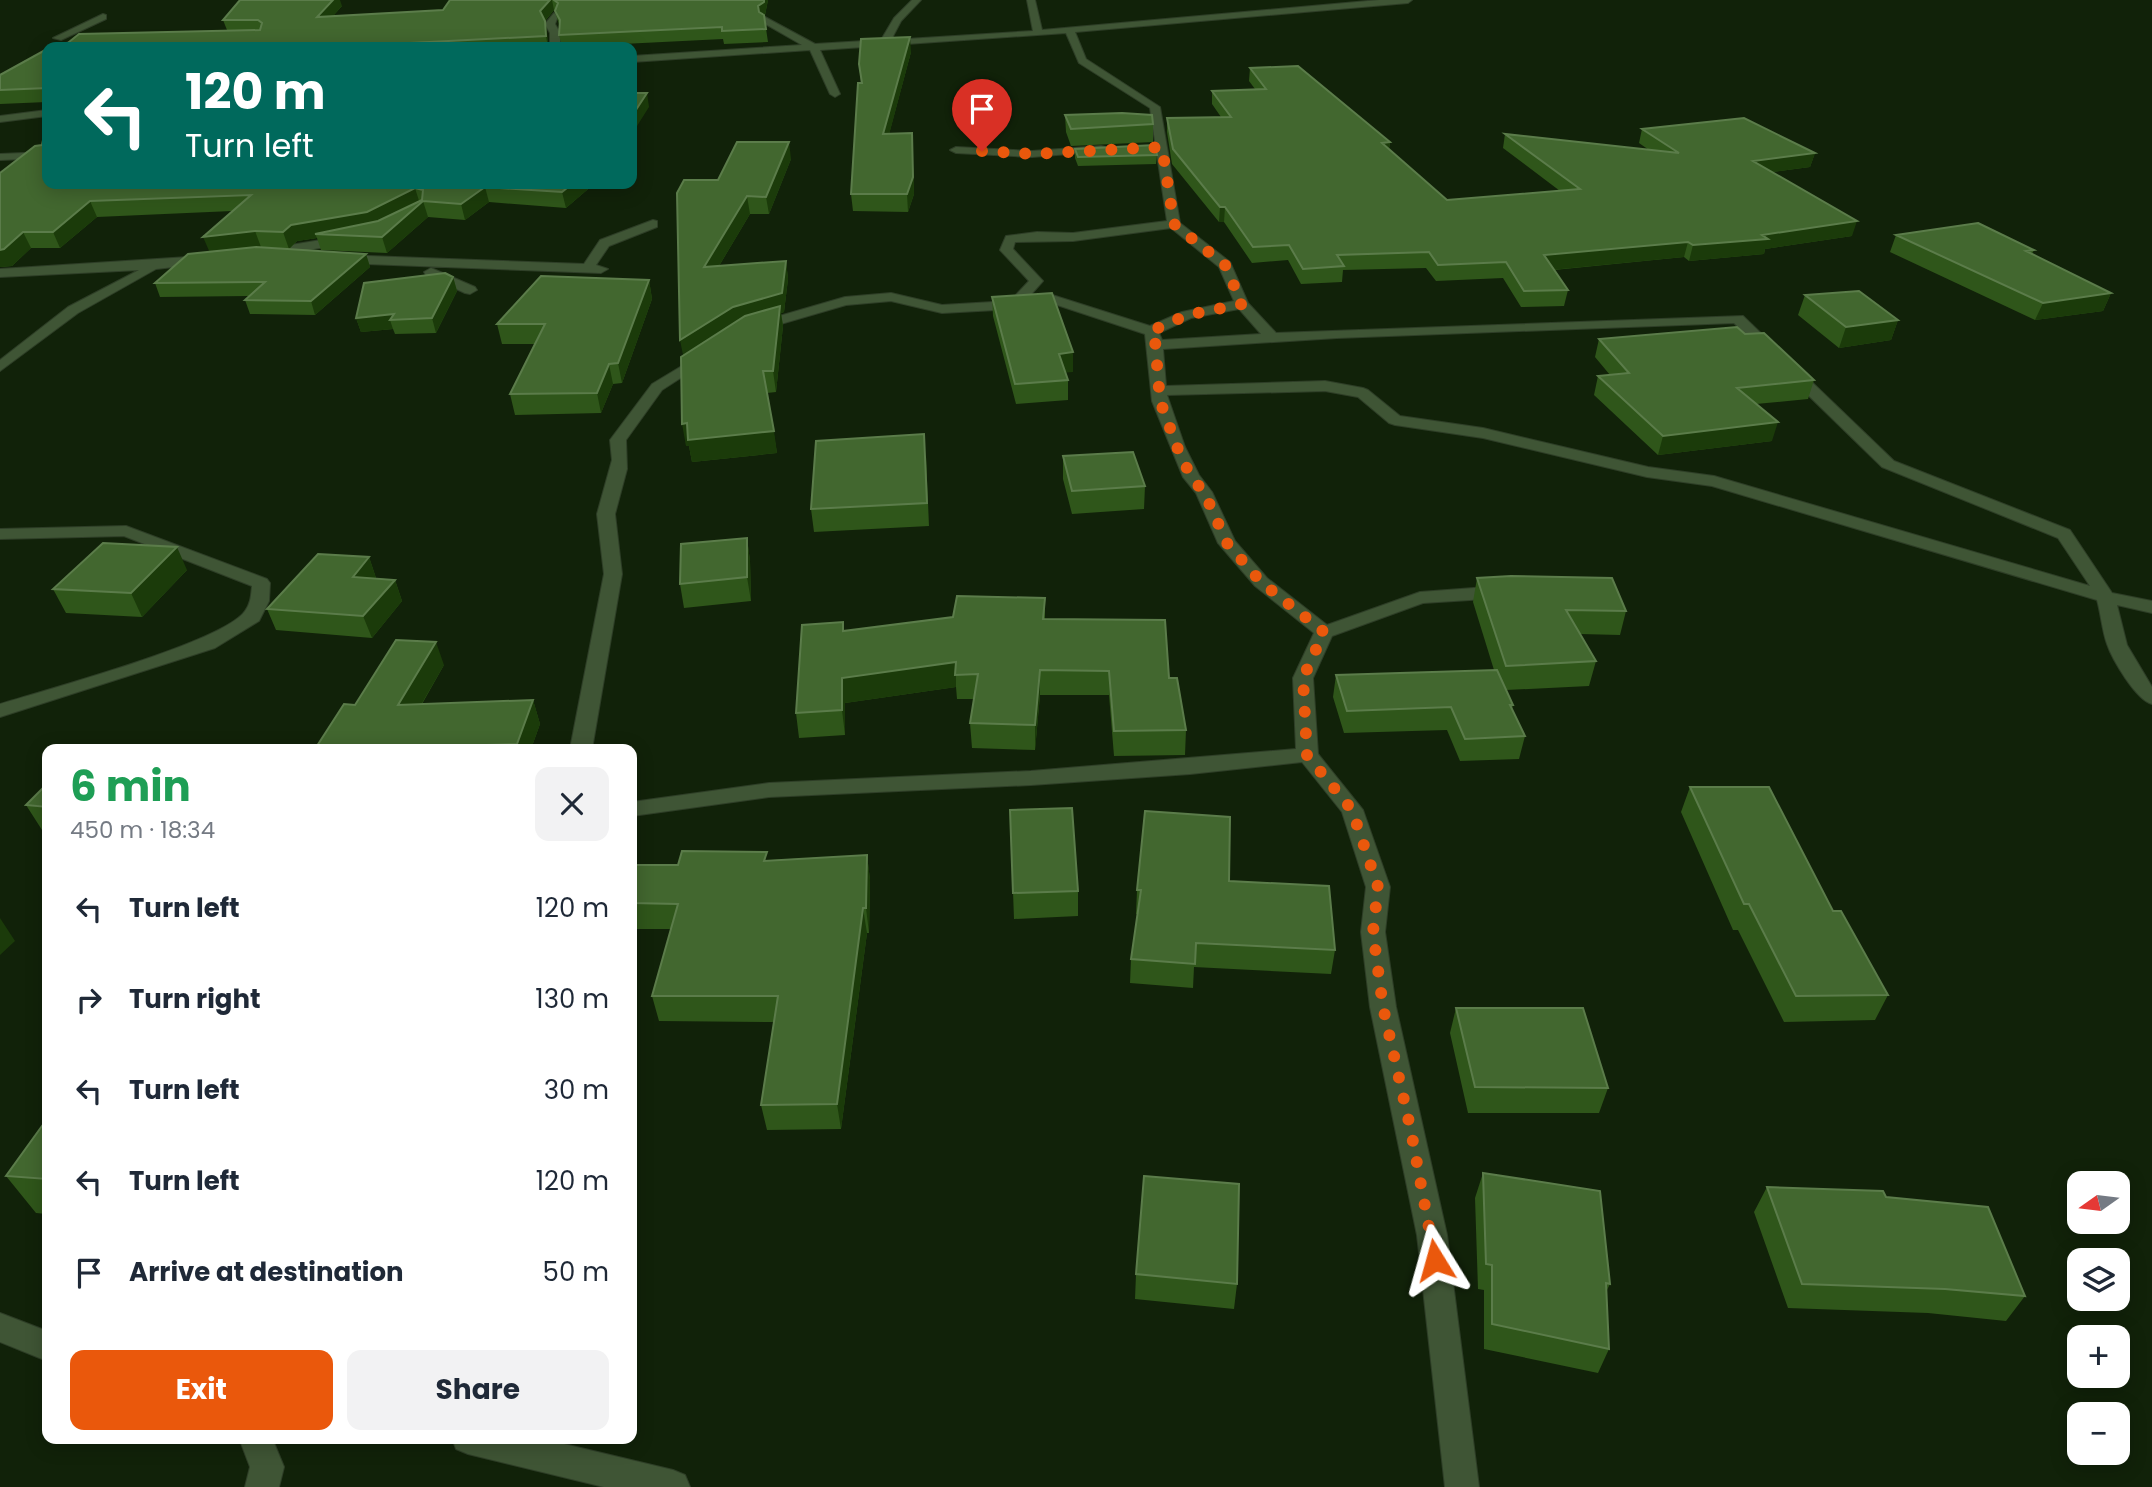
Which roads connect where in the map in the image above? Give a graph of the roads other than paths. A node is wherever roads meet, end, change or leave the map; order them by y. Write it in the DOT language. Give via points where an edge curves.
graph roads {
  1 [pos="917,0"];
  2 [pos="1031,0"];
  3 [pos="1408,0"];
  4 [pos="1319,4"];
  5 [pos="554,16"];
  6 [pos="103,17"];
  7 [pos="765,20"];
  8 [pos="1069,30"];
  9 [pos="1038,33"];
  10 [pos="102,39"];
  11 [pos="56,42"];
  12 [pos="84,42"];
  13 [pos="555,42"];
  14 [pos="884,44"];
  15 [pos="814,48"];
  16 [pos="637,59"];
  17 [pos="835,94"];
  18 [pos="42,114"];
  19 [pos="0,119"];
  20 [pos="1113,149"];
  21 [pos="956,150"];
  22 [pos="42,155"];
  23 [pos="0,157"];
  24 [pos="15,157"];
  25 [pos="0,169"];
  26 [pos="653,223"];
  27 [pos="1174,224"];
  28 [pos="354,238"];
  29 [pos="399,245"];
  30 [pos="202,246"];
  31 [pos="222,258"];
  32 [pos="383,261"];
  33 [pos="411,263"];
  34 [pos="157,265"];
  35 [pos="0,273"];
  36 [pos="470,290"];
  37 [pos="1014,304"];
  38 [pos="1242,304"];
  39 [pos="742,331"];
  40 [pos="1153,338"];
  41 [pos="1272,338"];
  42 [pos="721,345"];
  43 [pos="0,367"];
  44 [pos="1158,391"];
  45 [pos="0,534"];
  46 [pos="1524,590"];
  47 [pos="2106,597"];
  48 [pos="2152,607"];
  49 [pos="1324,632"];
  50 [pos="2152,698"];
  51 [pos="0,711"];
  52 [pos="582,744"];
  53 [pos="1307,755"];
  54 [pos="637,808"];
  55 [pos="0,1327"];
  56 [pos="42,1344"];
  57 [pos="257,1444"];
  58 [pos="493,1444"];
  59 [pos="262,1487"];
  60 [pos="673,1487"];
  61 [pos="1462,1487"];
  1 -- 14 [label="street" via="897,20"];
  2 -- 9 [label="street"];
  3 -- 4 [label="street"];
  4 -- 8 [label="street"];
  5 -- 13 [label="street" via="550,24"];
  6 -- 11 [label="street"];
  7 -- 15 [label="street"];
  8 -- 9 [label="street"];
  8 -- 27 [label="street" via="1083,61 1155,107 1157,147"];
  9 -- 14 [label="street"];
  10 -- 12 [label="street"];
  14 -- 15 [label="street"];
  15 -- 16 [label="street"];
  15 -- 17 [label="street"];
  18 -- 19 [label="street"];
  20 -- 21 [label="street" via="1032,154"];
  22 -- 24 [label="street"];
  23 -- 24 [label="street"];
  24 -- 25 [label="street" via="18,159"];
  26 -- 33 [label="street" via="604,243 594,269"];
  27 -- 37 [label="street" via="1073,237 1010,239 1006,250 1036,281"];
  27 -- 38 [label="street" via="1225,265"];
  28 -- 32 [label="street" via="254,254"];
  29 -- 32 [label="street"];
  30 -- 34 [label="street"];
  31 -- 34 [label="street"];
  32 -- 33 [label="street"];
  33 -- 36 [label="street"];
  34 -- 35 [label="street"];
  34 -- 43 [label="street" via="90,299"];
  37 -- 39 [label="street" via="942,309 891,297 845,301"];
  37 -- 40 [label="street" via="1049,298"];
  38 -- 40 [label="street" via="1187,315"];
  38 -- 41 [label="street"];
  40 -- 41 [label="street"];
  40 -- 44 [label="street"];
  41 -- 47 [label="street" via="1738,319 1888,464 2064,534"];
  42 -- 52 [label="street" via="657,387 618,440 623,455 606,517 614,574"];
  44 -- 47 [label="street" via="1325,386 1363,393 1395,420 1483,433 1647,472 1714,481"];
  44 -- 49 [label="street" via="1177,447 1227,543 1261,582"];
  45 -- 51 [label="street" via="127,531 261,583 260,601 252,617 208,644"];
  46 -- 49 [label="street" via="1420,598"];
  47 -- 48 [label="street"];
  47 -- 50 [label="street" via="2117,645"];
  49 -- 53 [label="street" via="1303,678"];
  53 -- 54 [label="street" via="1031,778 769,790"];
  53 -- 61 [label="street" via="1352,810 1378,887 1373,932 1381,995 1432,1235"];
  55 -- 56 [label="street"];
  57 -- 59 [label="street" via="267,1467"];
  58 -- 60 [label="street"];
}
